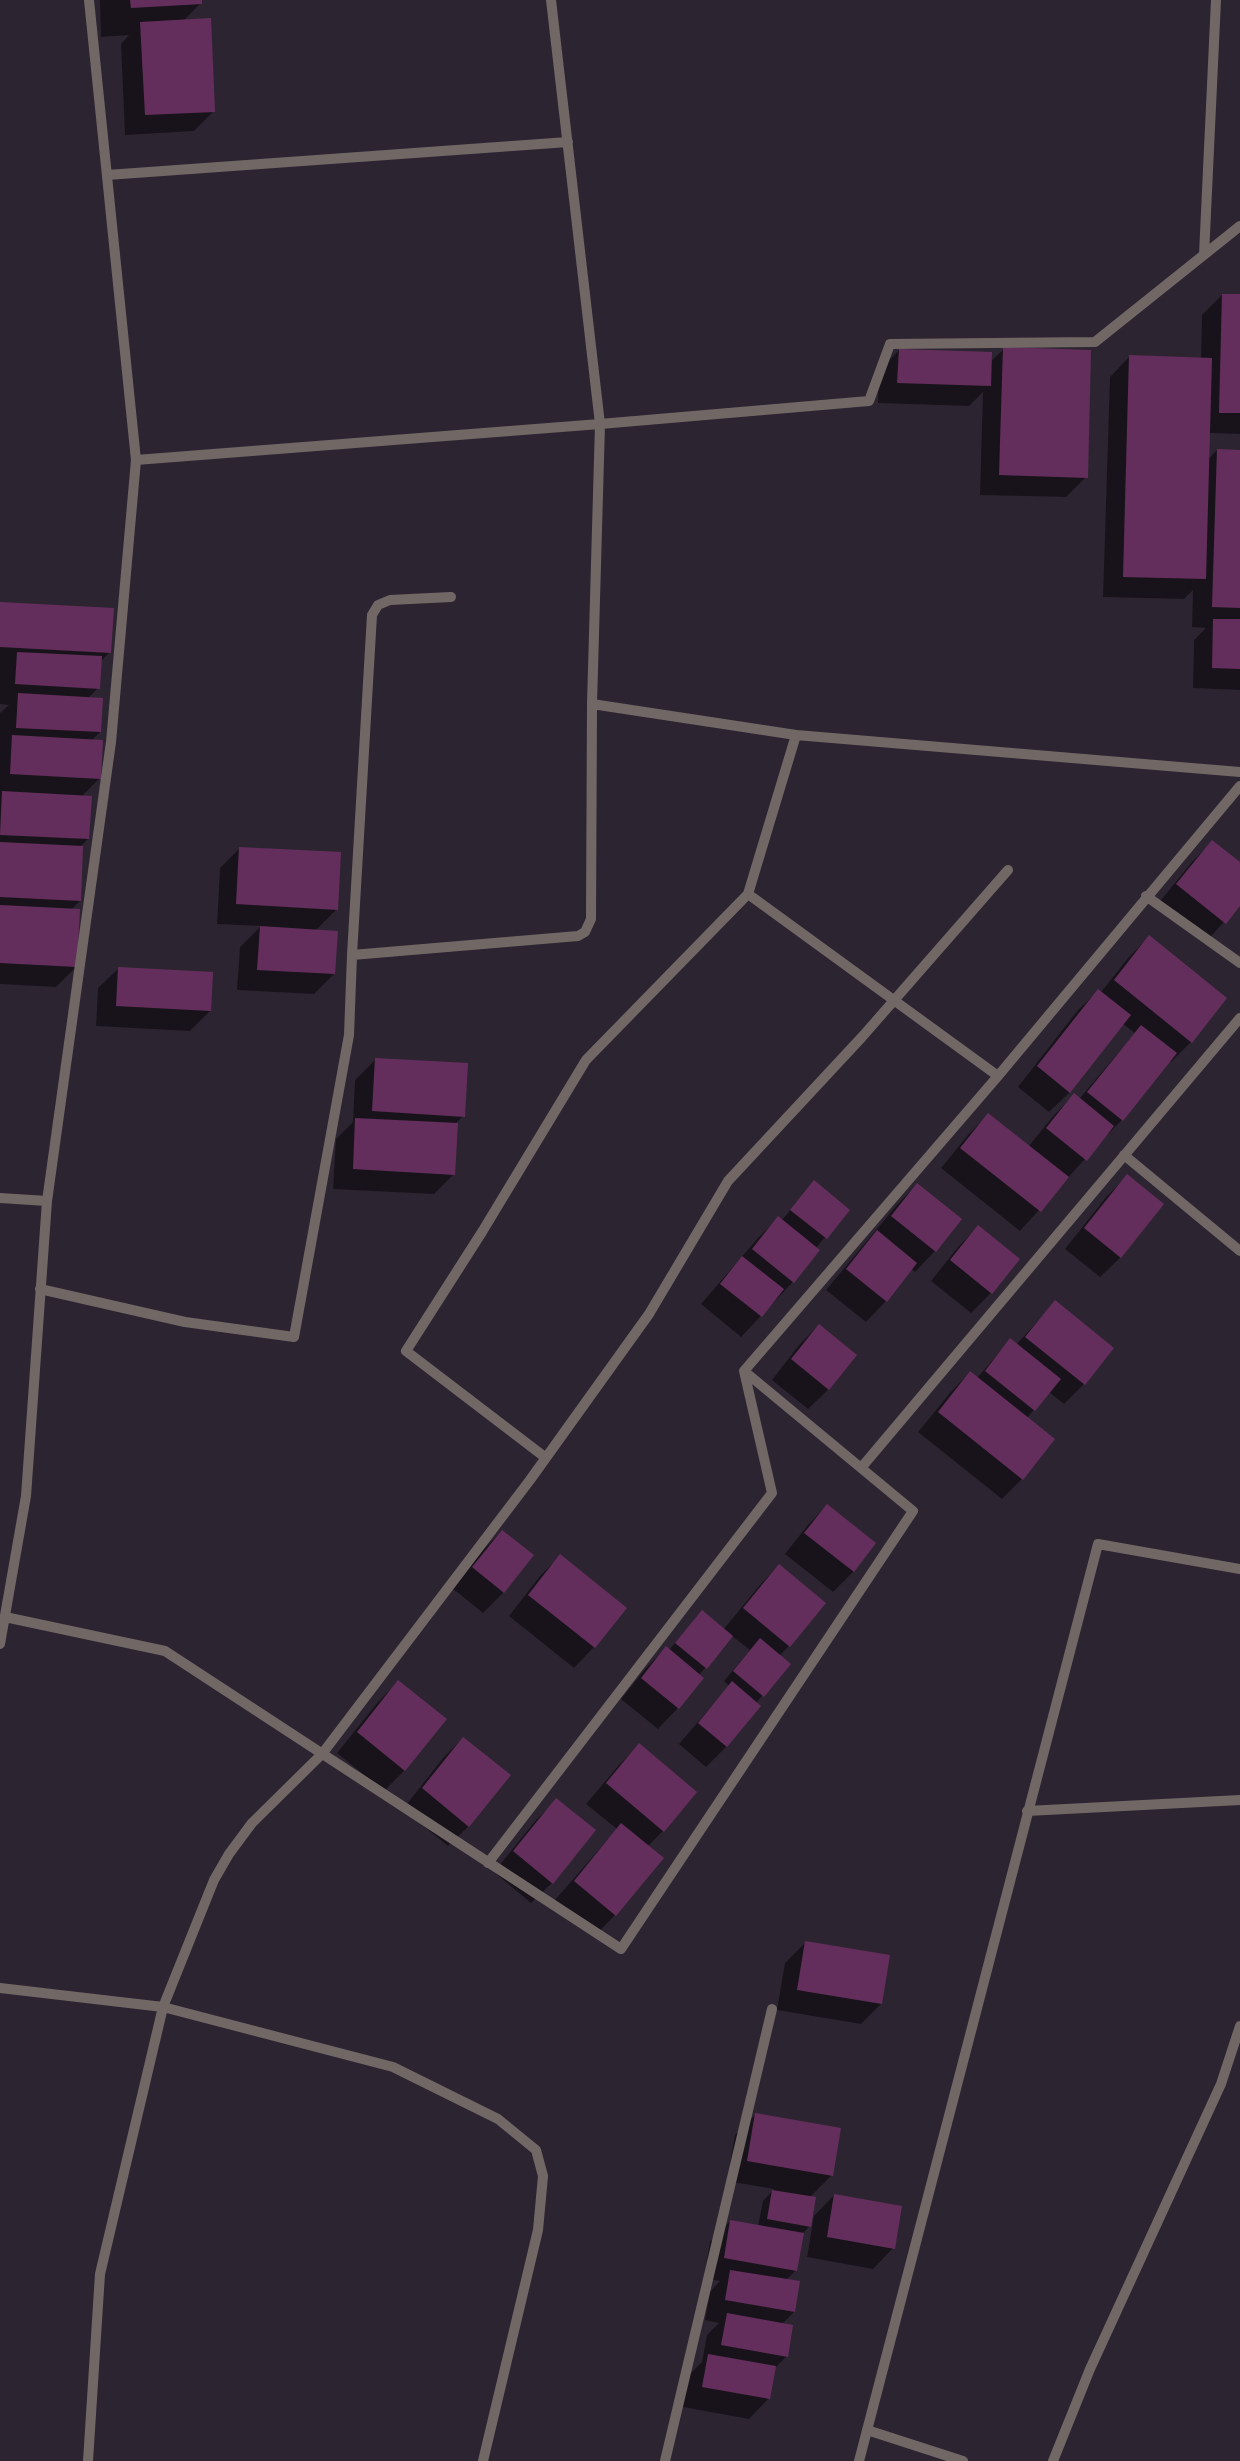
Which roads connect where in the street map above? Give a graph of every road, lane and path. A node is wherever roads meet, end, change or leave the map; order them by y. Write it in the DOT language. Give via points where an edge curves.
graph roads {
  1 [pos="89,0"];
  2 [pos="551,0"];
  3 [pos="1216,0"];
  4 [pos="568,142"];
  5 [pos="107,175"];
  6 [pos="1240,226"];
  7 [pos="1204,255"];
  8 [pos="600,424"];
  9 [pos="136,460"];
  10 [pos="451,597"];
  11 [pos="592,704"];
  12 [pos="796,735"];
  13 [pos="1240,772"];
  14 [pos="1240,786"];
  15 [pos="1008,870"];
  16 [pos="748,894"];
  17 [pos="1146,896"];
  18 [pos="352,954"];
  19 [pos="1240,963"];
  20 [pos="892,1002"];
  21 [pos="1240,1018"];
  22 [pos="998,1076"];
  23 [pos="1124,1155"];
  24 [pos="0,1198"];
  25 [pos="47,1200"];
  26 [pos="1240,1251"];
  27 [pos="40,1289"];
  28 [pos="744,1371"];
  29 [pos="546,1458"];
  30 [pos="861,1468"];
  31 [pos="1240,1569"];
  32 [pos="5,1617"];
  33 [pos="0,1644"];
  34 [pos="322,1754"];
  35 [pos="1240,1800"];
  36 [pos="1027,1811"];
  37 [pos="488,1863"];
  38 [pos="0,1988"];
  39 [pos="163,2007"];
  40 [pos="772,2009"];
  41 [pos="1240,2026"];
  42 [pos="867,2430"];
  43 [pos="88,2461"];
  44 [pos="484,2461"];
  45 [pos="665,2461"];
  46 [pos="859,2461"];
  47 [pos="964,2461"];
  48 [pos="1053,2461"];
  1 -- 5 [label="street"];
  2 -- 4 [label="street"];
  3 -- 7 [label="street"];
  4 -- 5 [label="street"];
  4 -- 8 [label="street"];
  5 -- 9 [label="street"];
  6 -- 7 [label="street"];
  7 -- 8 [label="street" via="1095,342 890,344 869,402"];
  8 -- 9 [label="street"];
  8 -- 11 [label="street"];
  9 -- 25 [label="street" via="112,742"];
  10 -- 18 [label="street" via="390,600 378,605 372,615"];
  11 -- 12 [label="street"];
  11 -- 18 [label="street" via="591,919 586,932 578,936"];
  12 -- 13 [label="street"];
  12 -- 16 [label="street"];
  14 -- 17 [label="street"];
  15 -- 20 [label="street"];
  16 -- 20 [label="street"];
  16 -- 29 [label="street" via="586,1060 406,1351"];
  17 -- 19 [label="street"];
  17 -- 22 [label="street"];
  18 -- 27 [label="street" via="348,1035 294,1337 185,1322"];
  20 -- 22 [label="street"];
  20 -- 29 [label="street" via="728,1181 649,1314"];
  21 -- 23 [label="street"];
  22 -- 28 [label="street"];
  23 -- 26 [label="street"];
  23 -- 30 [label="street"];
  24 -- 25 [label="street"];
  25 -- 27 [label="street"];
  27 -- 32 [label="street" via="26,1496"];
  28 -- 30 [label="street"];
  28 -- 37 [label="street" via="772,1492"];
  29 -- 34 [label="street"];
  30 -- 37 [label="street" via="913,1511 621,1949"];
  31 -- 36 [label="street" via="1098,1544"];
  32 -- 33 [label="street"];
  32 -- 34 [label="street" via="165,1651"];
  34 -- 37 [label="street"];
  34 -- 39 [label="street" via="252,1823 229,1854 214,1880"];
  35 -- 36 [label="street"];
  36 -- 42 [label="street"];
  38 -- 39 [label="street"];
  39 -- 43 [label="street" via="100,2274"];
  39 -- 44 [label="street" via="393,2067 498,2119 536,2150 543,2176 538,2230"];
  40 -- 45 [label="street"];
  41 -- 48 [label="street" via="1221,2084 1090,2369"];
  42 -- 46 [label="street"];
  42 -- 47 [label="street"];
}
